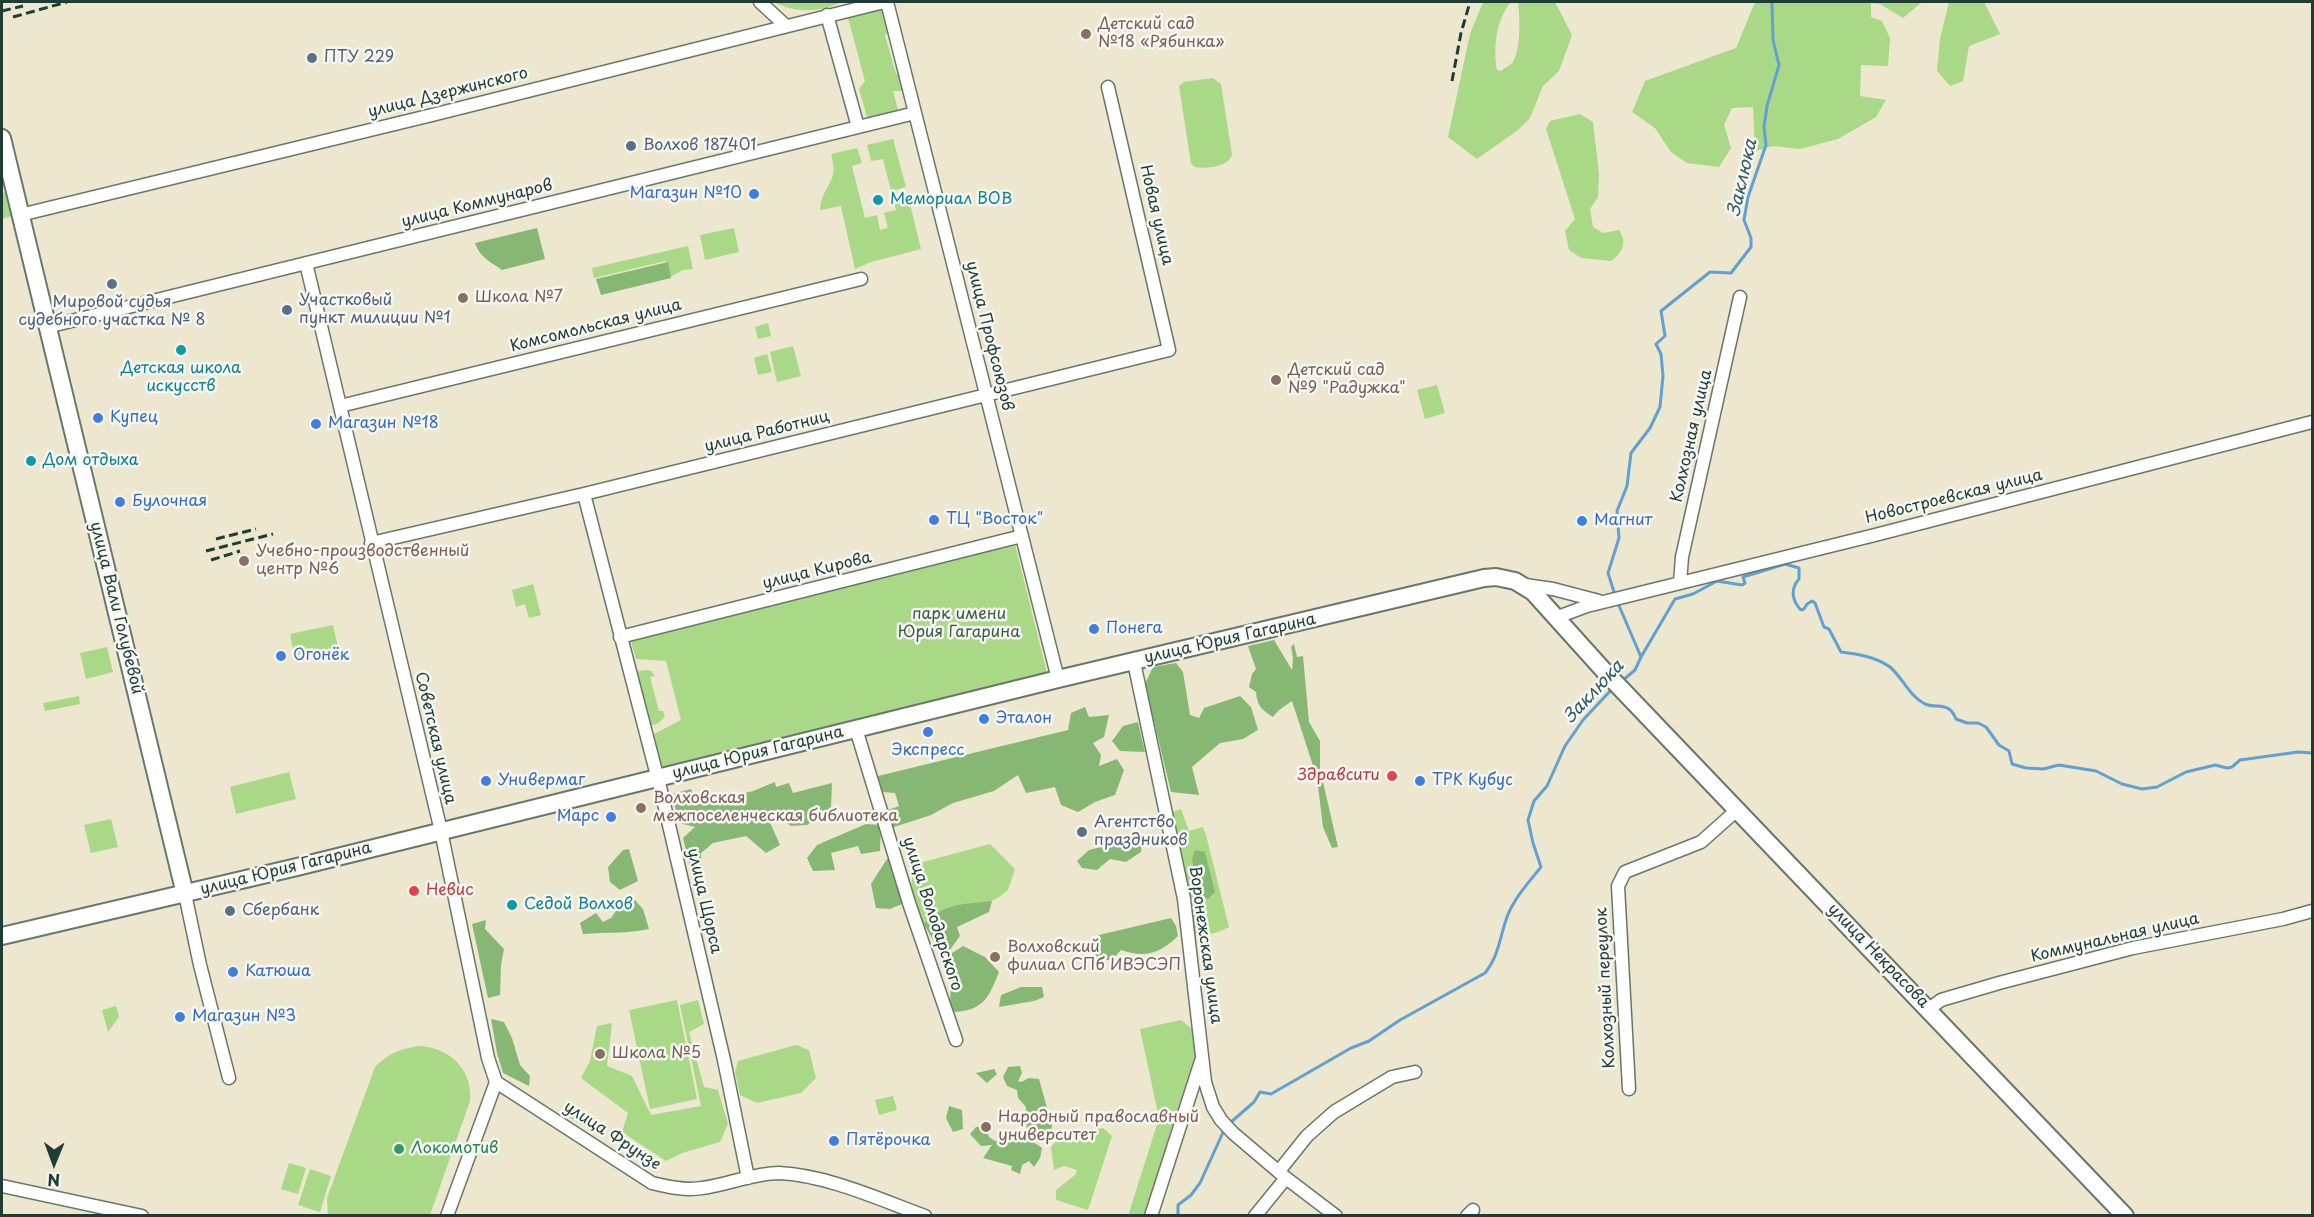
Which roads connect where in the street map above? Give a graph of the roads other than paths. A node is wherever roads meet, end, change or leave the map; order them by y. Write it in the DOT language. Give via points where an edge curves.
graph roads {
  1 [pos="760,2"];
  2 [pos="886,2"];
  3 [pos="827,15"];
  4 [pos="785,25"];
  5 [pos="1108,87"];
  6 [pos="915,113"];
  7 [pos="858,127"];
  8 [pos="2,138"];
  9 [pos="20,215"];
  10 [pos="306,263"];
  11 [pos="861,279"];
  12 [pos="1740,297"];
  13 [pos="47,327"];
  14 [pos="1169,350"];
  15 [pos="986,395"];
  16 [pos="340,406"];
  17 [pos="2313,422"];
  18 [pos="584,494"];
  19 [pos="1022,536"];
  20 [pos="371,543"];
  21 [pos="1519,583"];
  22 [pos="1680,583"];
  23 [pos="1603,602"];
  24 [pos="1556,618"];
  25 [pos="620,637"];
  26 [pos="1134,662"];
  27 [pos="1058,678"];
  28 [pos="856,729"];
  29 [pos="658,778"];
  30 [pos="1737,810"];
  31 [pos="441,831"];
  32 [pos="185,894"];
  33 [pos="2313,911"];
  34 [pos="2,936"];
  35 [pos="1929,1010"];
  36 [pos="956,1040"];
  37 [pos="1203,1057"];
  38 [pos="1415,1072"];
  39 [pos="229,1078"];
  40 [pos="496,1082"];
  41 [pos="1629,1089"];
  42 [pos="1282,1174"];
  43 [pos="748,1178"];
  44 [pos="2,1186"];
  45 [pos="142,1215"];
  46 [pos="447,1215"];
  47 [pos="925,1215"];
  48 [pos="1151,1215"];
  49 [pos="1255,1215"];
  50 [pos="1336,1215"];
  51 [pos="2125,1215"];
  1 -- 4 [label="street"];
  2 -- 3 [label="street, улица Дзержинского"];
  2 -- 6 [label="street, улица Профсоюзов"];
  3 -- 4 [label="street, улица Дзержинского"];
  3 -- 7 [label="street"];
  4 -- 9 [label="street, улица Дзержинского"];
  5 -- 14 [label="street, Новая улица"];
  6 -- 7 [label="street, улица Коммунаров"];
  6 -- 15 [label="street, улица Профсоюзов"];
  7 -- 10 [label="street, улица Коммунаров"];
  8 -- 9 [label="main road, улица Вали Голубевой"];
  9 -- 13 [label="main road, улица Вали Голубевой"];
  10 -- 13 [label="street, улица Коммунаров"];
  10 -- 16 [label="street, Советская улица"];
  11 -- 16 [label="street, Комсомольская улица"];
  12 -- 22 [label="street, Колхозная улица" via="1682,557"];
  13 -- 32 [label="main road, улица Вали Голубевой"];
  14 -- 15 [label="street, улица Работниц"];
  15 -- 18 [label="street, улица Работниц"];
  15 -- 19 [label="street, улица Профсоюзов"];
  16 -- 20 [label="street, Советская улица"];
  17 -- 22 [label="street, Новостроевская улица"];
  18 -- 20 [label="street, улица Работниц"];
  18 -- 25 [label="street, улица Щорса"];
  19 -- 25 [label="street, улица Кирова"];
  19 -- 27 [label="street, улица Профсоюзов"];
  20 -- 31 [label="street, Советская улица"];
  21 -- 23 [label="street, Новостроевская улица"];
  21 -- 24 [label="main road" via="1533,592"];
  21 -- 26 [label="main road, улица Юрия Гагарина" via="1496,577 1440,587"];
  22 -- 23 [label="street, Новостроевская улица"];
  23 -- 24 [label="street, Новостроевская улица"];
  24 -- 30 [label="main road, улица Некрасова"];
  25 -- 29 [label="street, улица Щорса"];
  26 -- 27 [label="main road, улица Юрия Гагарина"];
  26 -- 37 [label="street, Воронежская улица" via="1184,899"];
  27 -- 28 [label="main road, улица Юрия Гагарина"];
  28 -- 29 [label="main road, улица Юрия Гагарина"];
  28 -- 36 [label="street, улица Володарского"];
  29 -- 31 [label="main road, улица Юрия Гагарина"];
  29 -- 43 [label="street, улица Щорса"];
  30 -- 35 [label="main road, улица Некрасова"];
  30 -- 41 [label="street, Колхозный переулок" via="1701,842 1625,872 1618,886"];
  31 -- 32 [label="main road, улица Юрия Гагарина"];
  31 -- 40 [label="street, Советская улица"];
  32 -- 34 [label="main road, улица Юрия Гагарина"];
  32 -- 39 [label="street, улица Вали Голубевой"];
  33 -- 35 [label="street, Коммунальная улица" via="2133,948 1941,1000"];
  35 -- 51 [label="main road, улица Некрасова"];
  37 -- 42 [label="street, Воронежская улица" via="1205,1082 1221,1120"];
  37 -- 48 [label="street, Воронежская улица"];
  38 -- 42 [label="street" via="1392,1077 1334,1112 1307,1136"];
  40 -- 43 [label="street, улица Фрунзе" via="652,1183 701,1189"];
  40 -- 46 [label="street"];
  42 -- 49 [label="street"];
  42 -- 50 [label="street"];
  43 -- 47 [label="street, улица Фрунзе" via="779,1173 825,1181"];
  44 -- 45 [label="street"];
}
